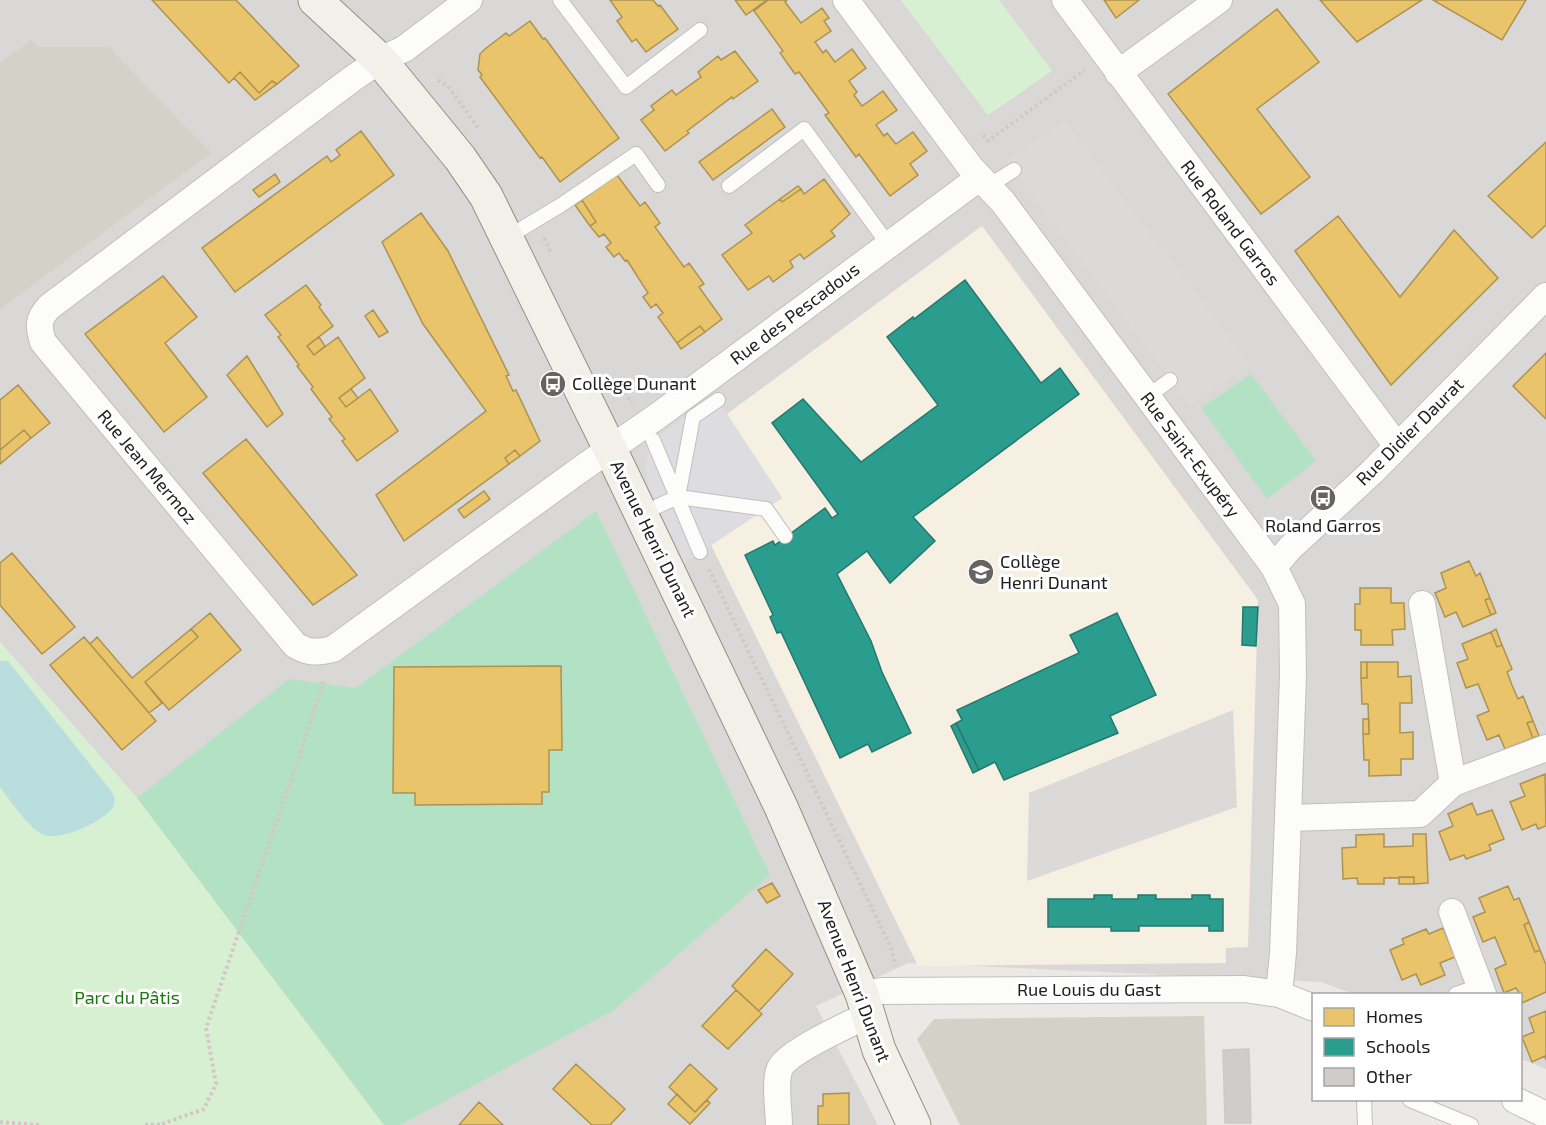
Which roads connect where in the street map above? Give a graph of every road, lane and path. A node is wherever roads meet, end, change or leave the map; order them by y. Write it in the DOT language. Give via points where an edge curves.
graph roads {
  1 [pos="315,0"];
  2 [pos="469,0"];
  3 [pos="560,0"];
  4 [pos="846,0"];
  5 [pos="1065,0"];
  6 [pos="1219,0"];
  7 [pos="700,30"];
  8 [pos="380,60"];
  9 [pos="1112,64"];
  10 [pos="976,128"];
  11 [pos="1014,170"];
  12 [pos="983,183"];
  13 [pos="658,184"];
  14 [pos="729,186"];
  15 [pos="541,231"];
  16 [pos="508,237"];
  17 [pos="888,244"];
  18 [pos="555,261"];
  19 [pos="1546,296"];
  20 [pos="608,370"];
  21 [pos="1170,380"];
  22 [pos="1147,397"];
  23 [pos="718,400"];
  24 [pos="634,406"];
  25 [pos="653,440"];
  26 [pos="1397,446"];
  27 [pos="610,449"];
  28 [pos="678,497"];
  29 [pos="658,506"];
  30 [pos="785,536"];
  31 [pos="700,552"];
  32 [pos="1274,567"];
  33 [pos="1422,604"];
  34 [pos="333,649"];
  35 [pos="1546,748"];
  36 [pos="1453,783"];
  37 [pos="1288,818"];
  38 [pos="1452,912"];
  39 [pos="896,974"];
  40 [pos="1481,990"];
  41 [pos="1462,993"];
  42 [pos="1279,994"];
  43 [pos="865,1004"];
  44 [pos="1312,1007"];
  45 [pos="1364,1101"];
  46 [pos="1412,1101"];
  47 [pos="1522,1101"];
  48 [pos="1546,1115"];
  49 [pos="0,1122"];
  50 [pos="163,1124"];
  51 [pos="39,1125"];
  52 [pos="146,1125"];
  53 [pos="779,1125"];
  54 [pos="915,1125"];
  55 [pos="1365,1125"];
  56 [pos="1471,1125"];
  1 -- 8 [label="street, Avenue Henri Dunant"];
  2 -- 8 [label="street, Rue Jean Mermoz" via="404,49"];
  3 -- 7 [label="lane" via="626,87"];
  4 -- 12 [label="street, Rue Saint-Exupéry"];
  5 -- 9 [label="street, Rue Roland Garros"];
  6 -- 9 [label="street"];
  8 -- 16 [label="street, Avenue Henri Dunant" via="460,158"];
  8 -- 34 [label="street, Rue Jean Mermoz" via="50,307 41,316 39,328 43,342 295,645 306,652"];
  9 -- 10 [label="path" via="988,141"];
  9 -- 26 [label="street, Rue Roland Garros"];
  11 -- 12 [label="lane"];
  12 -- 17 [label="street, Rue des Pescadous"];
  12 -- 22 [label="street, Rue Saint-Exupéry" via="1003,202"];
  13 -- 16 [label="lane" via="636,154"];
  14 -- 17 [label="lane" via="804,129"];
  15 -- 18 [label="path"];
  16 -- 27 [label="street, Avenue Henri Dunant"];
  17 -- 27 [label="street, Rue des Pescadous"];
  19 -- 26 [label="street, Rue Didier Daurat"];
  20 -- 24 [label="path"];
  21 -- 22 [label="lane"];
  22 -- 32 [label="street, Rue Saint-Exupéry"];
  23 -- 28 [label="lane" via="691,415"];
  25 -- 28 [label="lane"];
  26 -- 32 [label="street, Rue Didier Daurat"];
  27 -- 34 [label="street"];
  27 -- 43 [label="street, Avenue Henri Dunant" via="781,807"];
  28 -- 29 [label="lane"];
  28 -- 30 [label="lane" via="766,509"];
  28 -- 31 [label="lane"];
  31 -- 39 [label="path" via="892,950"];
  32 -- 37 [label="street, Rue Saint-Exupéry" via="1292,604"];
  33 -- 36 [label="street"];
  34 -- 50 [label="path" via="206,1028 216,1084 204,1109"];
  35 -- 36 [label="street"];
  36 -- 37 [label="street" via="1420,814"];
  37 -- 42 [label="street, Rue Saint-Exupéry"];
  38 -- 40 [label="street"];
  40 -- 41 [label="lane"];
  42 -- 43 [label="street, Rue Louis du Gast" via="1232,989 881,992"];
  42 -- 44 [label="street, Rue Louis du Gast"];
  43 -- 53 [label="street" via="790,1056 780,1068"];
  43 -- 54 [label="street, Avenue Henri Dunant" via="879,1050"];
  45 -- 55 [label="lane"];
  46 -- 56 [label="lane"];
  47 -- 48 [label="street"];
  49 -- 51 [label="path"];
  50 -- 52 [label="path"];
}
